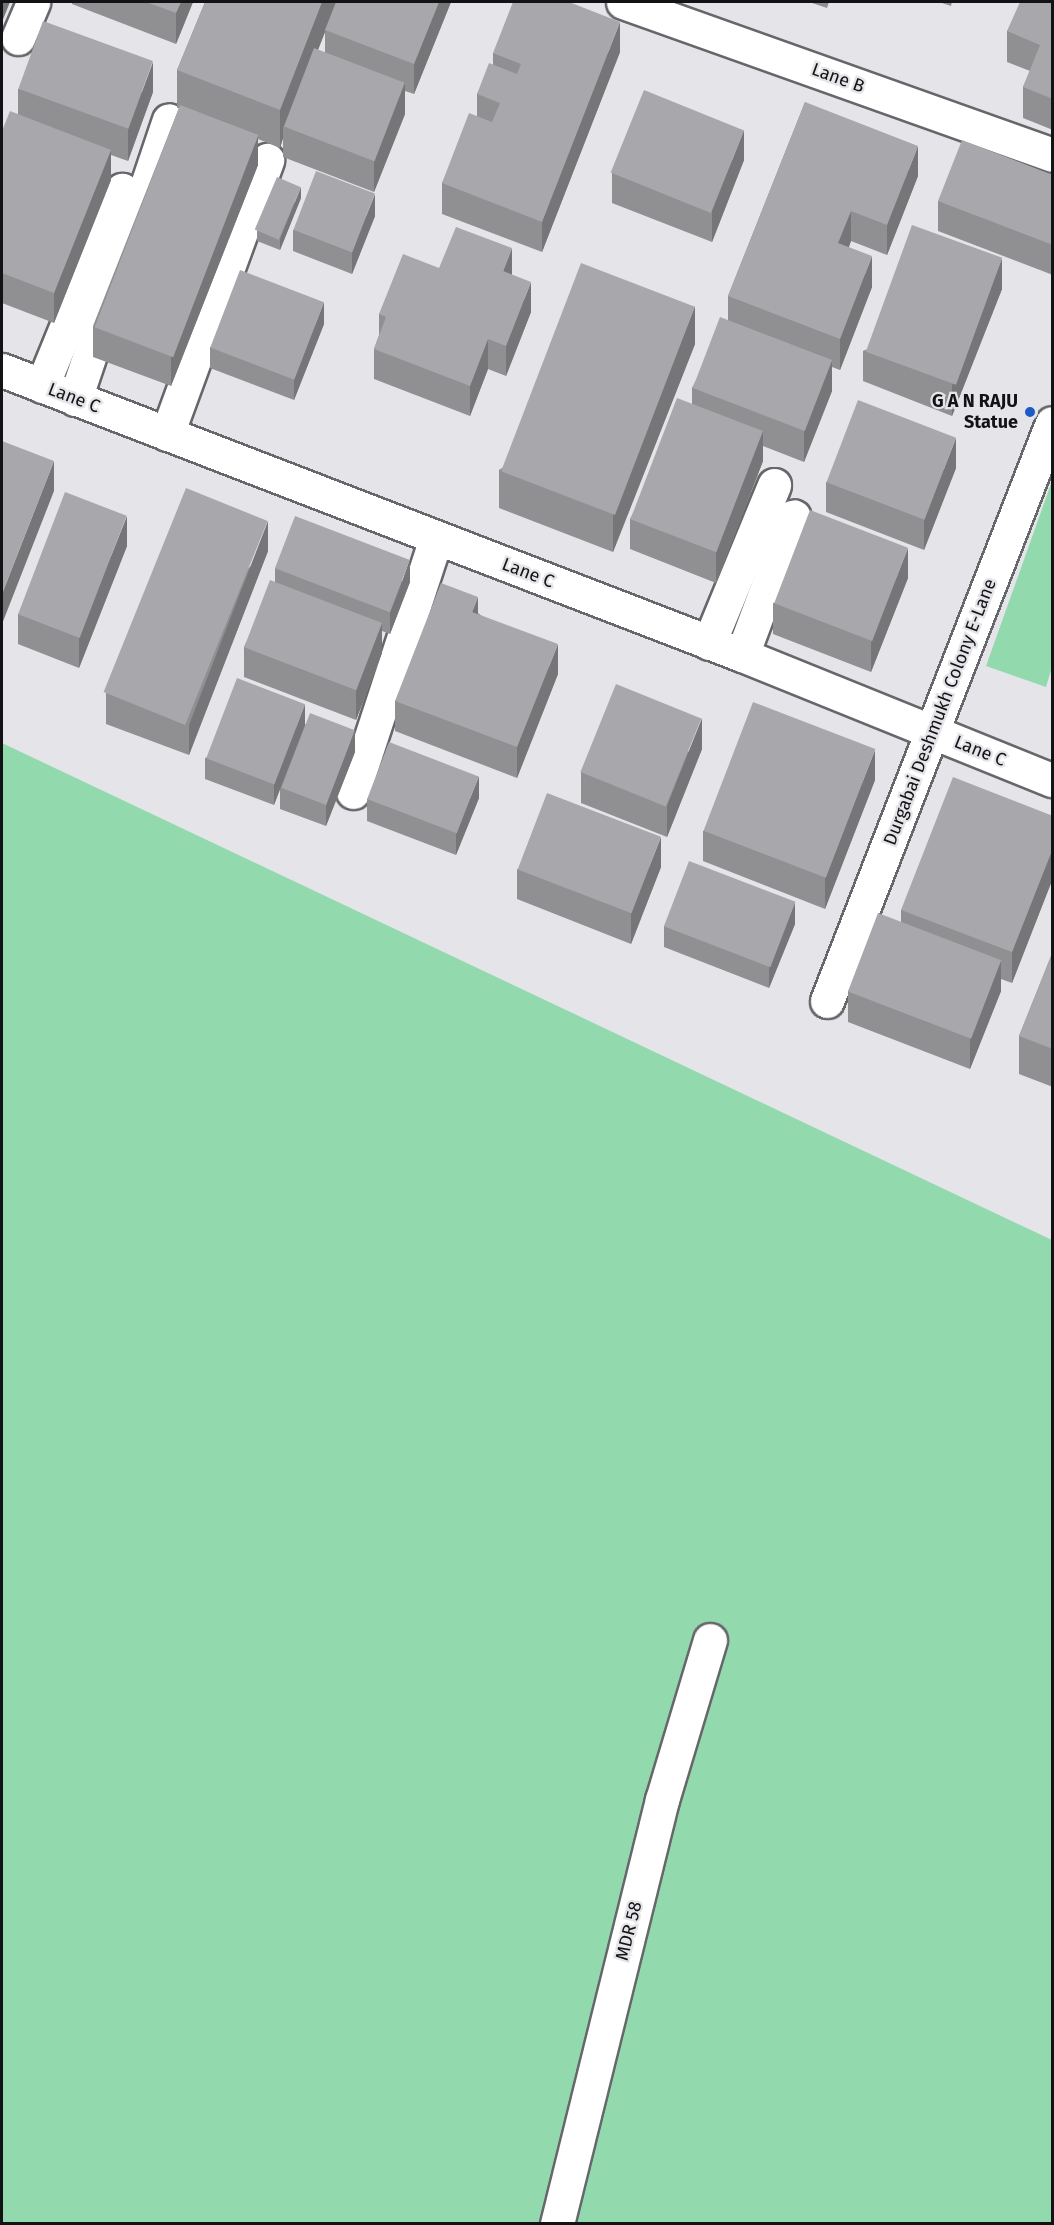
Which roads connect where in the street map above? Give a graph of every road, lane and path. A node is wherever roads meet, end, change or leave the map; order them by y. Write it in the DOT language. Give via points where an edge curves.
graph roads {
  1 [pos="33,2"];
  2 [pos="623,2"];
  3 [pos="675,10"];
  4 [pos="18,38"];
  5 [pos="169,120"];
  6 [pos="1053,154"];
  7 [pos="267,160"];
  8 [pos="122,190"];
  9 [pos="2,370"];
  10 [pos="42,386"];
  11 [pos="75,399"];
  12 [pos="1053,423"];
  13 [pos="167,434"];
  14 [pos="774,485"];
  15 [pos="794,516"];
  16 [pos="436,538"];
  17 [pos="709,643"];
  18 [pos="742,656"];
  19 [pos="932,731"];
  20 [pos="1053,780"];
  21 [pos="352,792"];
  22 [pos="827,1001"];
  23 [pos="710,1640"];
  24 [pos="557,2223"];
  1 -- 4 [label="street"];
  2 -- 3 [label="street, Lane B"];
  3 -- 6 [label="street, Lane B"];
  5 -- 11 [label="street"];
  7 -- 13 [label="street"];
  8 -- 10 [label="street"];
  9 -- 10 [label="street, Lane C"];
  10 -- 11 [label="street, Lane C"];
  11 -- 13 [label="street, Lane C"];
  12 -- 19 [label="street, Durgabai Deshmukh Colony E-Lane"];
  13 -- 16 [label="street, Lane C"];
  14 -- 17 [label="street"];
  15 -- 18 [label="street"];
  16 -- 17 [label="street, Lane C"];
  16 -- 21 [label="street"];
  17 -- 18 [label="street, Lane C"];
  18 -- 19 [label="street, Lane C"];
  19 -- 20 [label="street, Lane C"];
  19 -- 22 [label="street, Durgabai Deshmukh Colony E-Lane"];
  23 -- 24 [label="street, MDR 58" via="662,1800"];
}
